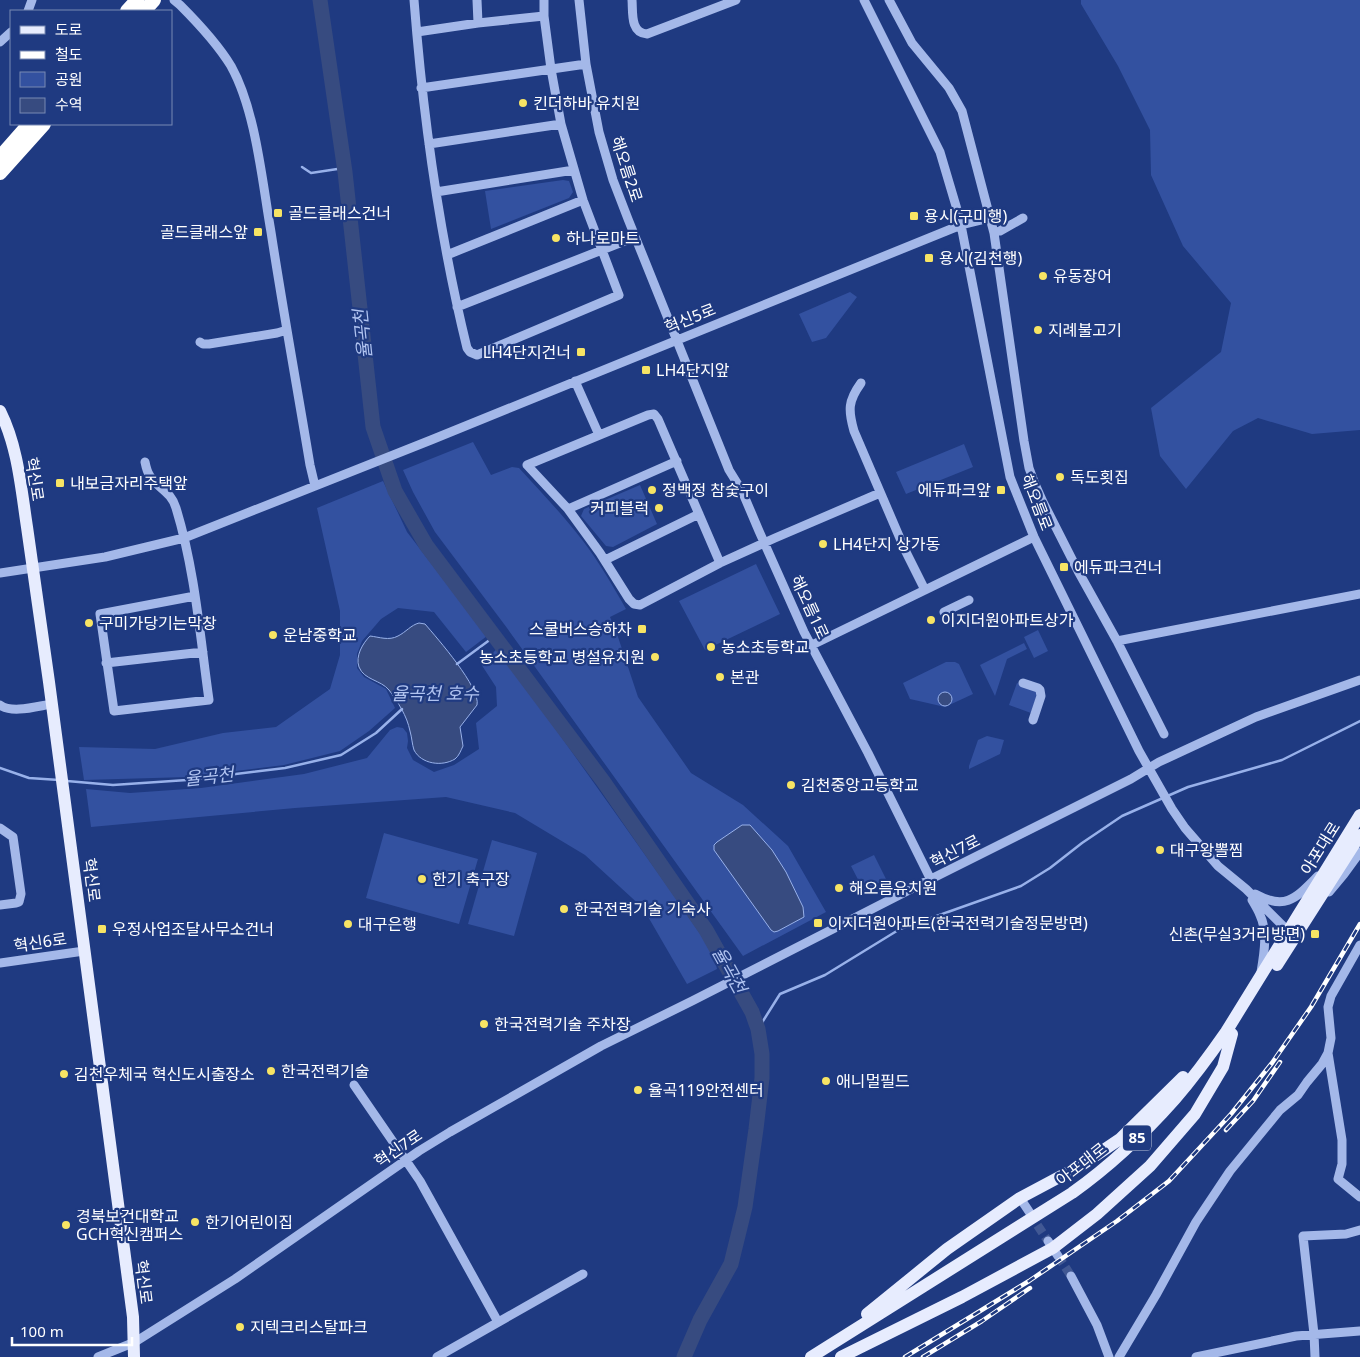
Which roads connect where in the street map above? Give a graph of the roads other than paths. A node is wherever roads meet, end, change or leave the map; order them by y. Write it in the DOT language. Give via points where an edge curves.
graph roads {
  1 [pos="174,0"];
  2 [pos="414,0"];
  3 [pos="477,0"];
  4 [pos="544,0"];
  5 [pos="579,0"];
  6 [pos="632,0"];
  7 [pos="736,0"];
  8 [pos="864,0"];
  9 [pos="889,0"];
  10 [pos="146,4"];
  11 [pos="130,10"];
  12 [pos="544,16"];
  13 [pos="478,23"];
  14 [pos="417,32"];
  15 [pos="10,33"];
  16 [pos="0,42"];
  17 [pos="586,64"];
  18 [pos="551,69"];
  19 [pos="422,88"];
  20 [pos="561,124"];
  21 [pos="28,125"];
  22 [pos="43,125"];
  23 [pos="429,144"];
  24 [pos="0,157"];
  25 [pos="574,170"];
  26 [pos="0,173"];
  27 [pos="436,192"];
  28 [pos="583,200"];
  29 [pos="990,218"];
  30 [pos="1023,218"];
  31 [pos="961,225"];
  32 [pos="1000,231"];
  33 [pos="635,237"];
  34 [pos="602,249"];
  35 [pos="447,255"];
  36 [pos="457,307"];
  37 [pos="287,330"];
  38 [pos="678,340"];
  39 [pos="200,342"];
  40 [pos="576,381"];
  41 [pos="861,383"];
  42 [pos="0,411"];
  43 [pos="600,435"];
  44 [pos="677,461"];
  45 [pos="145,462"];
  46 [pos="315,486"];
  47 [pos="880,493"];
  48 [pos="568,509"];
  49 [pos="700,514"];
  50 [pos="1034,536"];
  51 [pos="184,538"];
  52 [pos="764,544"];
  53 [pos="605,560"];
  54 [pos="720,564"];
  55 [pos="33,568"];
  56 [pos="0,573"];
  57 [pos="925,590"];
  58 [pos="1360,594"];
  59 [pos="195,596"];
  60 [pos="969,600"];
  61 [pos="944,612"];
  62 [pos="1117,641"];
  63 [pos="812,645"];
  64 [pos="203,652"];
  65 [pos="106,663"];
  66 [pos="1360,680"];
  67 [pos="1023,683"];
  68 [pos="52,704"];
  69 [pos="0,705"];
  70 [pos="1033,720"];
  71 [pos="1164,734"];
  72 [pos="1148,768"];
  73 [pos="1360,815"];
  74 [pos="0,828"];
  75 [pos="1360,835"];
  76 [pos="1360,852"];
  77 [pos="1328,866"];
  78 [pos="931,880"];
  79 [pos="1246,889"];
  80 [pos="0,905"];
  81 [pos="1311,913"];
  82 [pos="1292,935"];
  83 [pos="1360,945"];
  84 [pos="84,951"];
  85 [pos="0,963"];
  86 [pos="1259,980"];
  87 [pos="1229,1033"];
  88 [pos="1328,1053"];
  89 [pos="354,1085"];
  90 [pos="406,1160"];
  91 [pos="1360,1197"];
  92 [pos="1020,1198"];
  93 [pos="1030,1213"];
  94 [pos="1360,1230"];
  95 [pos="583,1274"];
  96 [pos="1071,1276"];
  97 [pos="498,1322"];
  98 [pos="1360,1331"];
  99 [pos="1314,1334"];
  100 [pos="134,1342"];
  101 [pos="98,1357"];
  102 [pos="134,1357"];
  103 [pos="437,1357"];
  104 [pos="810,1357"];
  105 [pos="825,1357"];
  106 [pos="842,1357"];
  107 [pos="1109,1357"];
  108 [pos="1119,1357"];
  109 [pos="1196,1357"];
  110 [pos="1316,1357"];
  1 -- 37 [label="street" via="214,41 240,86 258,157"];
  2 -- 14 [label="street"];
  3 -- 13 [label="street"];
  4 -- 12 [label="street"];
  5 -- 17 [label="street, 해오름2로"];
  6 -- 7 [label="street" via="634,24 641,34"];
  8 -- 31 [label="street, 해오름로" via="940,152"];
  9 -- 29 [label="street" via="912,43 962,110"];
  10 -- 11 [label="highway"];
  12 -- 13 [label="street"];
  12 -- 18 [label="street"];
  13 -- 14 [label="street"];
  14 -- 19 [label="street"];
  15 -- 16 [label="street"];
  17 -- 18 [label="street"];
  17 -- 33 [label="street, 해오름2로" via="604,151"];
  18 -- 19 [label="street"];
  18 -- 20 [label="street"];
  19 -- 23 [label="street"];
  20 -- 23 [label="street"];
  20 -- 25 [label="street"];
  21 -- 24 [label="highway"];
  22 -- 26 [label="highway"];
  23 -- 27 [label="street"];
  25 -- 27 [label="street"];
  25 -- 28 [label="street"];
  27 -- 35 [label="street"];
  28 -- 34 [label="street"];
  28 -- 35 [label="street"];
  29 -- 31 [label="street, 혁신5로"];
  29 -- 62 [label="street" via="1029,468 1078,571"];
  30 -- 32 [label="street"];
  31 -- 38 [label="street, 혁신5로"];
  31 -- 50 [label="street, 해오름로" via="1010,477"];
  33 -- 34 [label="street"];
  33 -- 38 [label="street, 해오름2로"];
  34 -- 36 [label="street"];
  34 -- 36 [label="street" via="619,295 477,355 466,348"];
  35 -- 36 [label="street"];
  37 -- 39 [label="street" via="208,344"];
  37 -- 46 [label="street"];
  38 -- 40 [label="street, 혁신5로"];
  38 -- 52 [label="street, 해오름1로" via="729,470 742,491"];
  40 -- 43 [label="street"];
  40 -- 46 [label="street, 혁신5로"];
  41 -- 47 [label="street" via="851,399 850,415"];
  42 -- 55 [label="main road, 혁신로" via="16,458"];
  43 -- 44 [label="street" via="654,414"];
  43 -- 48 [label="street" via="527,465"];
  44 -- 48 [label="street"];
  44 -- 49 [label="street"];
  45 -- 51 [label="street" via="150,476 172,498"];
  46 -- 51 [label="street, 혁신5로"];
  47 -- 52 [label="street"];
  47 -- 57 [label="street"];
  48 -- 53 [label="street"];
  49 -- 53 [label="street"];
  49 -- 54 [label="street"];
  50 -- 57 [label="street"];
  50 -- 72 [label="street, 해오름로"];
  51 -- 55 [label="street, 혁신5로" via="105,557"];
  51 -- 59 [label="street"];
  52 -- 54 [label="street"];
  52 -- 63 [label="street, 해오름1로"];
  53 -- 54 [label="street" via="629,599 640,605"];
  55 -- 56 [label="street, 혁신5로"];
  55 -- 68 [label="main road, 혁신로"];
  57 -- 63 [label="street"];
  58 -- 62 [label="street"];
  59 -- 64 [label="street"];
  59 -- 65 [label="street" via="100,614"];
  60 -- 61 [label="street"];
  62 -- 71 [label="street"];
  63 -- 78 [label="street, 해오름1로"];
  64 -- 65 [label="street"];
  64 -- 65 [label="street" via="209,700 114,711"];
  66 -- 72 [label="street, 혁신7로" via="1256,717"];
  67 -- 70 [label="street" via="1040,690"];
  68 -- 69 [label="street" via="13,710"];
  68 -- 84 [label="main road, 혁신로"];
  72 -- 78 [label="street, 혁신7로"];
  72 -- 79 [label="street, 해오름로" via="1185,828 1218,866"];
  73 -- 77 [label="main road, 아포대로 / 85"];
  74 -- 80 [label="street" via="13,837 22,894 19,902"];
  75 -- 81 [label="main road, 아포대로 / 85"];
  76 -- 81 [label="street"];
  77 -- 79 [label="street" via="1289,900 1272,902"];
  77 -- 82 [label="main road, 아포대로 / 85"];
  78 -- 90 [label="street, 혁신7로" via="601,1046"];
  79 -- 82 [label="street"];
  79 -- 86 [label="street" via="1263,924 1264,953"];
  81 -- 82 [label="main road, 아포대로 / 85"];
  82 -- 86 [label="main road, 아포대로 / 85"];
  82 -- 87 [label="main road, 아포대로 / 85"];
  83 -- 88 [label="street" via="1328,1006 1331,1038"];
  84 -- 85 [label="street, 혁신6로"];
  84 -- 100 [label="main road, 혁신로"];
  86 -- 87 [label="main road, 아포대로 / 85"];
  87 -- 92 [label="main road" via="1214,1043 1120,1140"];
  87 -- 104 [label="main road, 아포대로 / 85" via="1175,1099 1092,1179"];
  87 -- 105 [label="main road, 아포대로 / 85" via="1206,1072 1180,1105 1098,1183 974,1266"];
  87 -- 106 [label="main road" via="1223,1067 1195,1114 1150,1166 1097,1214 1053,1248"];
  88 -- 91 [label="street" via="1342,1140 1338,1179"];
  88 -- 108 [label="street" via="1298,1095 1280,1110 1230,1171 1196,1222"];
  89 -- 90 [label="street"];
  90 -- 97 [label="street"];
  90 -- 100 [label="street, 혁신7로" via="243,1273"];
  92 -- 93 [label="street"];
  92 -- 104 [label="main road" via="947,1249"];
  94 -- 99 [label="street" via="1346,1234 1303,1236"];
  95 -- 97 [label="street"];
  96 -- 107 [label="street" via="1097,1325"];
  97 -- 103 [label="street"];
  98 -- 99 [label="street"];
  99 -- 109 [label="street"];
  99 -- 110 [label="street"];
  100 -- 101 [label="street, 혁신7로"];
  100 -- 102 [label="main road, 혁신로"];
}
